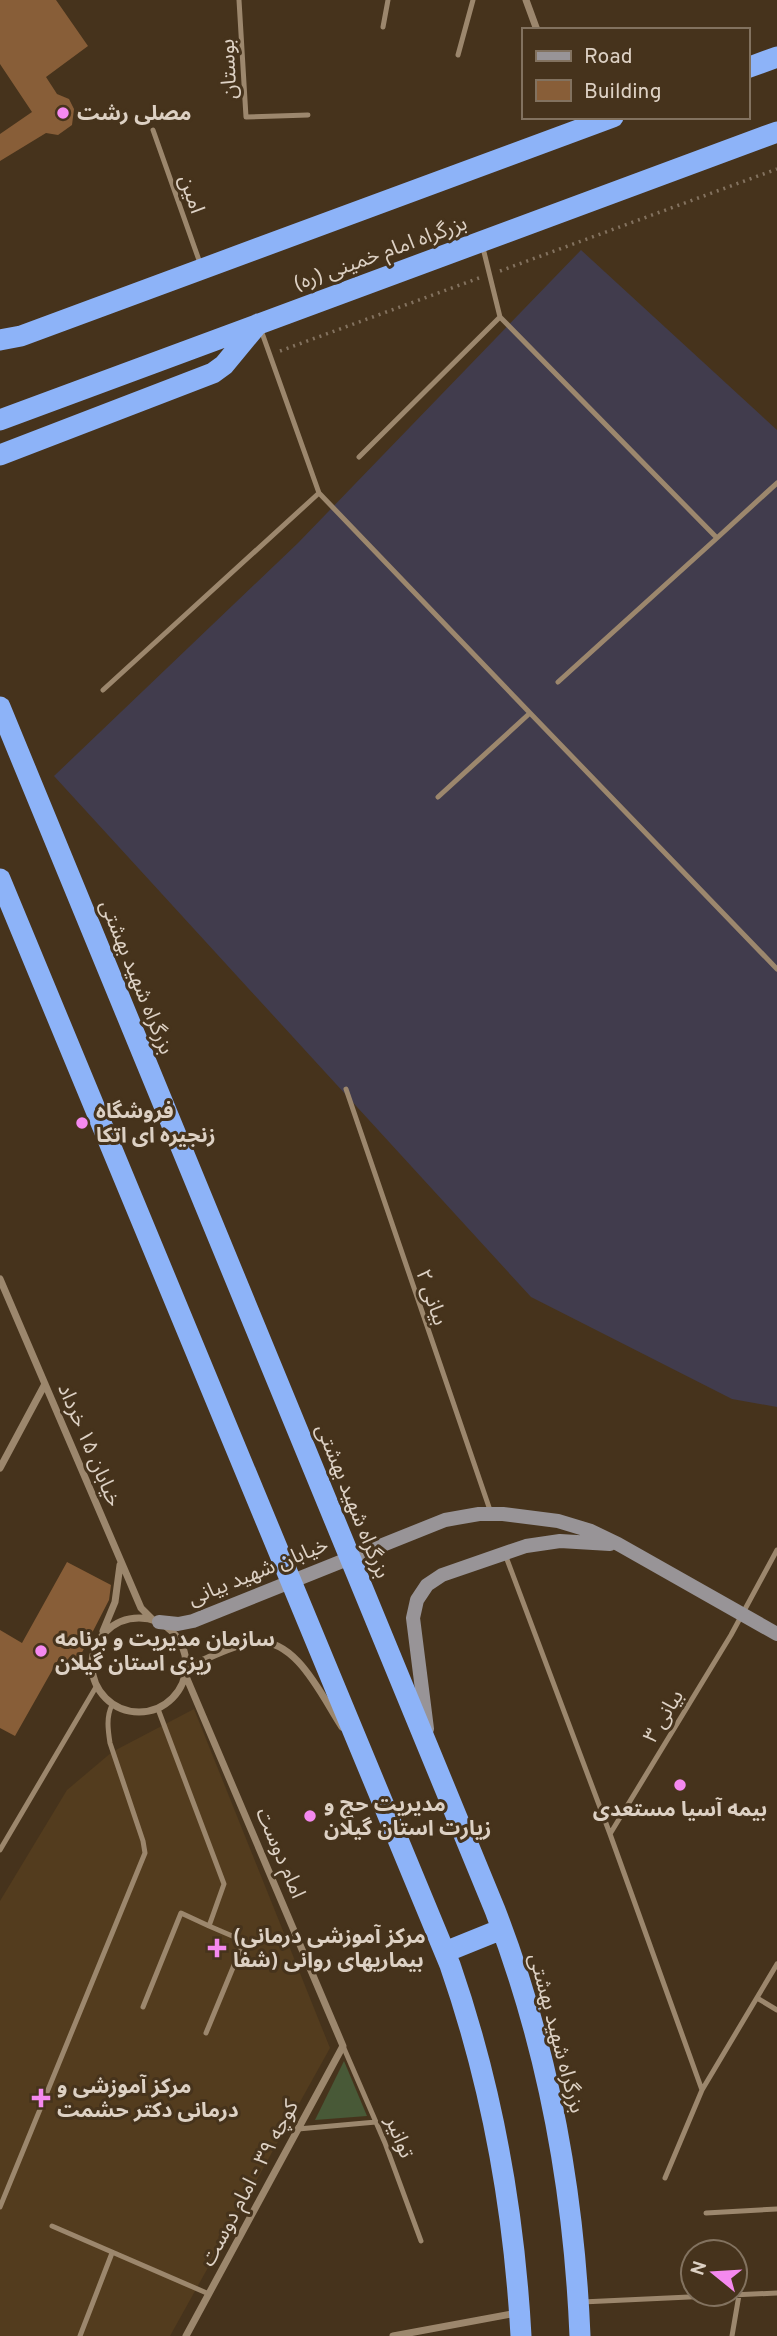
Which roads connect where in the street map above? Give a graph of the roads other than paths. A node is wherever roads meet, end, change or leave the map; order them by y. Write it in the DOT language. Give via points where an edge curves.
graph roads {
  1 [pos="239,0"];
  2 [pos="388,0"];
  3 [pos="473,0"];
  4 [pos="526,0"];
  5 [pos="383,27"];
  6 [pos="536,28"];
  7 [pos="458,55"];
  8 [pos="777,57"];
  9 [pos="749,67"];
  10 [pos="308,116"];
  11 [pos="606,119"];
  12 [pos="153,130"];
  13 [pos="777,132"];
  14 [pos="481,241"];
  15 [pos="202,269"];
  16 [pos="500,317"];
  17 [pos="259,324"];
  18 [pos="0,340"];
  19 [pos="0,420"];
  20 [pos="0,455"];
  21 [pos="359,457"];
  22 [pos="777,484"];
  23 [pos="319,493"];
  24 [pos="717,538"];
  25 [pos="558,682"];
  26 [pos="103,690"];
  27 [pos="0,707"];
  28 [pos="530,713"];
  29 [pos="438,797"];
  30 [pos="0,879"];
  31 [pos="777,970"];
  32 [pos="346,1089"];
  33 [pos="0,1279"];
  34 [pos="45,1384"];
  35 [pos="0,1468"];
  36 [pos="491,1514"];
  37 [pos="618,1544"];
  38 [pos="777,1550"];
  39 [pos="505,1553"];
  40 [pos="349,1557"];
  41 [pos="119,1558"];
  42 [pos="292,1580"];
  43 [pos="742,1614"];
  44 [pos="156,1621"];
  45 [pos="777,1634"];
  46 [pos="97,1643"];
  47 [pos="185,1673"];
  48 [pos="96,1687"];
  49 [pos="112,1705"];
  50 [pos="158,1709"];
  51 [pos="429,1751"];
  52 [pos="373,1775"];
  53 [pos="610,1833"];
  54 [pos="0,1850"];
  55 [pos="209,1926"];
  56 [pos="502,1929"];
  57 [pos="445,1952"];
  58 [pos="777,1964"];
  59 [pos="757,1998"];
  60 [pos="143,2007"];
  61 [pos="777,2011"];
  62 [pos="206,2033"];
  63 [pos="343,2046"];
  64 [pos="702,2090"];
  65 [pos="376,2122"];
  66 [pos="298,2129"];
  67 [pos="665,2178"];
  68 [pos="0,2207"];
  69 [pos="777,2209"];
  70 [pos="706,2213"];
  71 [pos="52,2226"];
  72 [pos="421,2241"];
  73 [pos="112,2253"];
  74 [pos="777,2293"];
  75 [pos="209,2294"];
  76 [pos="749,2294"];
  77 [pos="679,2298"];
  78 [pos="579,2302"];
  79 [pos="737,2308"];
  80 [pos="520,2312"];
  81 [pos="80,2336"];
  82 [pos="186,2336"];
  83 [pos="393,2336"];
  84 [pos="521,2336"];
  85 [pos="580,2336"];
  86 [pos="732,2336"];
  1 -- 10 [label="lane, بوستان" via="246,117"];
  2 -- 5 [label="lane"];
  3 -- 7 [label="lane"];
  4 -- 6 [label="street"];
  8 -- 9 [label="highway"];
  11 -- 15 [label="highway"];
  12 -- 15 [label="lane, امین"];
  13 -- 14 [label="highway, بزرگراه امام خمینی (ره)"];
  14 -- 16 [label="lane"];
  14 -- 17 [label="highway, بزرگراه امام خمینی (ره)"];
  15 -- 18 [label="highway"];
  16 -- 21 [label="lane"];
  16 -- 24 [label="lane"];
  17 -- 19 [label="highway, بزرگراه امام خمینی (ره)"];
  17 -- 20 [label="highway" via="213,373"];
  17 -- 23 [label="lane"];
  22 -- 24 [label="lane"];
  23 -- 26 [label="lane"];
  23 -- 28 [label="lane"];
  24 -- 25 [label="lane"];
  27 -- 40 [label="highway, بزرگراه شهید بهشتی"];
  28 -- 29 [label="lane"];
  28 -- 31 [label="lane"];
  30 -- 42 [label="highway"];
  32 -- 36 [label="lane, بیانی ۲"];
  33 -- 34 [label="street, خیابان ۱۵ خرداد"];
  34 -- 35 [label="street"];
  34 -- 41 [label="street, خیابان ۱۵ خرداد"];
  36 -- 37 [label="street, خیابان شهید بیانی" via="558,1521"];
  36 -- 40 [label="street, خیابان شهید بیانی" via="445,1520"];
  37 -- 39 [label="street" via="560,1541"];
  37 -- 43 [label="street, خیابان شهید بیانی"];
  38 -- 43 [label="lane, بیانی ۳"];
  39 -- 51 [label="street" via="437,1577 417,1600 413,1625"];
  39 -- 53 [label="lane"];
  40 -- 42 [label="street, خیابان شهید بیانی"];
  40 -- 51 [label="highway, بزرگراه شهید بهشتی"];
  41 -- 44 [label="street, خیابان ۱۵ خرداد" via="141,1608"];
  41 -- 46 [label="street" via="115,1602"];
  42 -- 44 [label="street, خیابان شهید بیانی" via="183,1624"];
  42 -- 52 [label="highway"];
  43 -- 45 [label="street, خیابان شهید بیانی"];
  43 -- 53 [label="lane, بیانی ۳"];
  44 -- 46 [label="street" via="123,1620"];
  44 -- 47 [label="street" via="170,1629 181,1644"];
  46 -- 48 [label="street" via="91,1665"];
  47 -- 50 [label="street" via="174,1697"];
  47 -- 52 [label="street" via="195,1663 250,1643 268,1642 286,1649"];
  47 -- 63 [label="street, امام دوست"];
  48 -- 49 [label="street"];
  48 -- 54 [label="lane"];
  49 -- 50 [label="street" via="134,1713"];
  49 -- 68 [label="lane" via="107,1729 110,1744 145,1853"];
  50 -- 55 [label="lane" via="224,1884"];
  51 -- 56 [label="highway, بزرگراه شهید بهشتی"];
  52 -- 57 [label="highway"];
  53 -- 64 [label="lane"];
  55 -- 60 [label="lane" via="181,1913"];
  55 -- 62 [label="lane" via="244,1941"];
  56 -- 57 [label="highway"];
  56 -- 78 [label="highway, بزرگراه شهید بهشتی" via="530,2014 554,2111"];
  57 -- 80 [label="highway" via="498,2138"];
  58 -- 59 [label="lane"];
  59 -- 61 [label="lane"];
  59 -- 64 [label="lane"];
  63 -- 65 [label="lane, توانیر"];
  63 -- 66 [label="street, کوچه ۳۹ - امام دوست"];
  64 -- 67 [label="lane"];
  65 -- 66 [label="lane"];
  65 -- 72 [label="lane, توانیر"];
  66 -- 75 [label="street, کوچه ۳۹ - امام دوست"];
  69 -- 70 [label="lane"];
  71 -- 73 [label="lane"];
  73 -- 75 [label="lane"];
  73 -- 81 [label="lane"];
  74 -- 76 [label="lane"];
  75 -- 82 [label="street, کوچه ۳۹ - امام دوست"];
  77 -- 78 [label="lane"];
  78 -- 85 [label="highway, بزرگراه شهید بهشتی"];
  79 -- 86 [label="lane"];
  80 -- 83 [label="street"];
  80 -- 84 [label="highway"];
}
